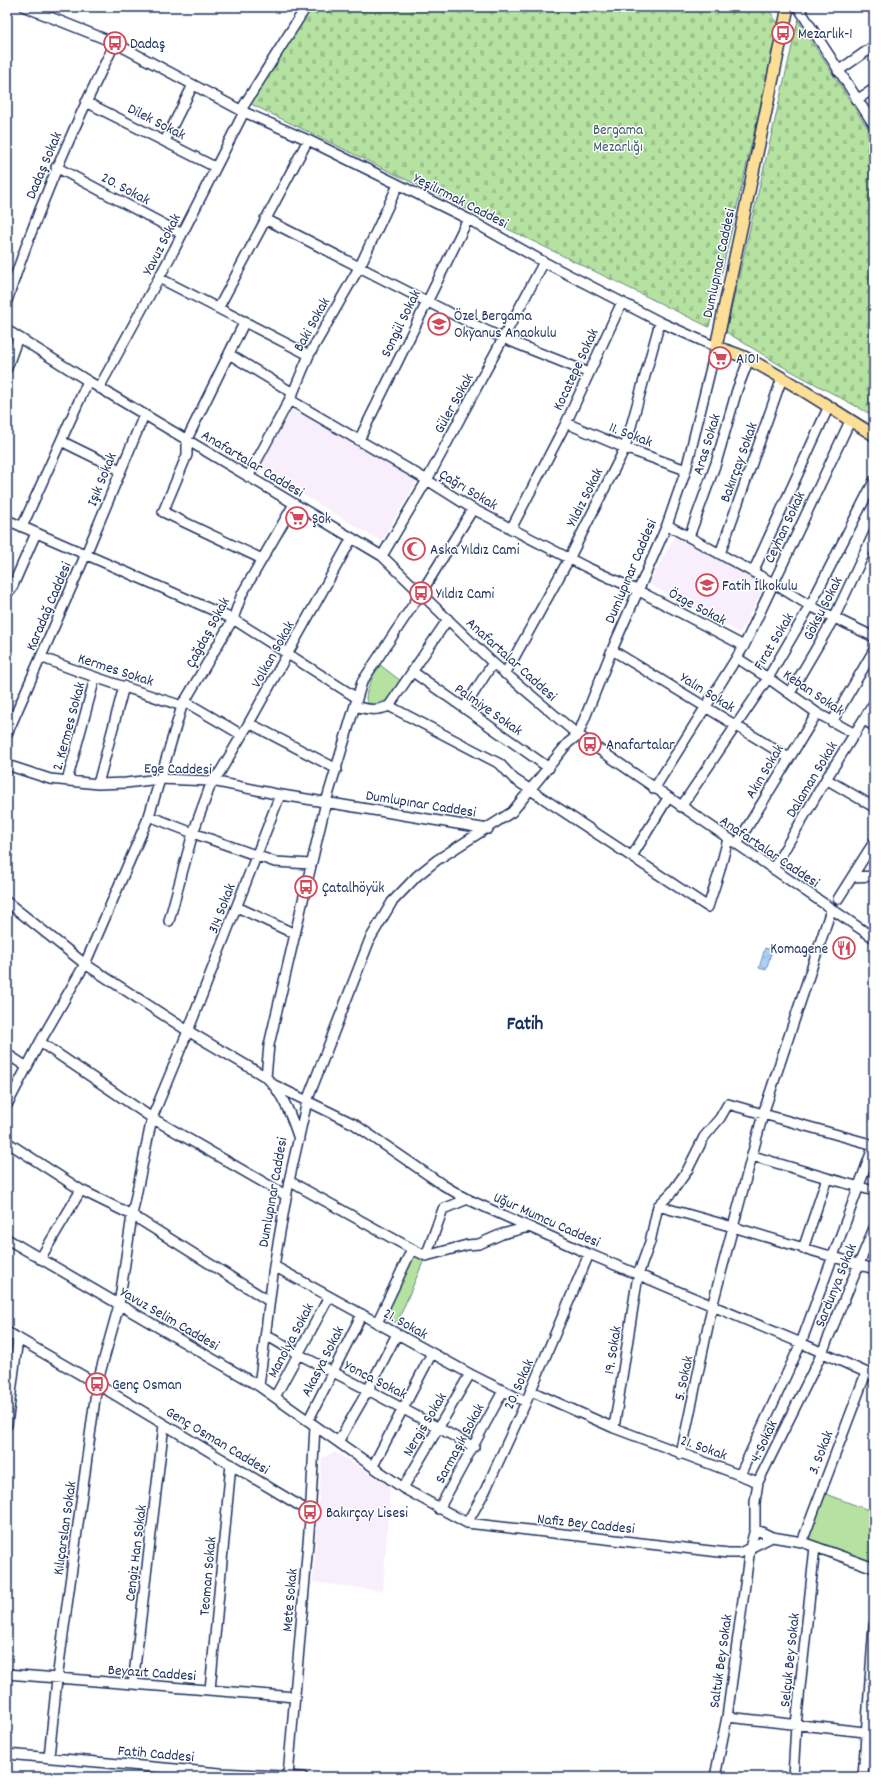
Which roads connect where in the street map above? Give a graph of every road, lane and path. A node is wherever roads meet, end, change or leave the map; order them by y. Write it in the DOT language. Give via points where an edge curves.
graph roads {
  1 [pos="25,7"];
  2 [pos="306,7"];
  3 [pos="788,7"];
  4 [pos="798,7"];
  5 [pos="114,43"];
  6 [pos="874,46"];
  7 [pos="838,71"];
  8 [pos="193,85"];
  9 [pos="874,89"];
  10 [pos="856,100"];
  11 [pos="86,102"];
  12 [pos="243,111"];
  13 [pos="874,125"];
  14 [pos="308,140"];
  15 [pos="166,141"];
  16 [pos="56,167"];
  17 [pos="215,167"];
  18 [pos="398,185"];
  19 [pos="265,219"];
  20 [pos="468,220"];
  21 [pos="182,234"];
  22 [pos="544,262"];
  23 [pos="360,266"];
  24 [pos="159,278"];
  25 [pos="7,301"];
  26 [pos="426,302"];
  27 [pos="622,302"];
  28 [pos="219,308"];
  29 [pos="245,321"];
  30 [pos="660,322"];
  31 [pos="7,330"];
  32 [pos="18,337"];
  33 [pos="504,338"];
  34 [pos="716,347"];
  35 [pos="229,354"];
  36 [pos="309,355"];
  37 [pos="749,359"];
  38 [pos="8,362"];
  39 [pos="589,373"];
  40 [pos="782,378"];
  41 [pos="88,381"];
  42 [pos="99,388"];
  43 [pos="291,396"];
  44 [pos="829,406"];
  45 [pos="144,414"];
  46 [pos="850,421"];
  47 [pos="566,423"];
  48 [pos="874,435"];
  49 [pos="187,439"];
  50 [pos="359,440"];
  51 [pos="61,441"];
  52 [pos="625,448"];
  53 [pos="120,470"];
  54 [pos="686,470"];
  55 [pos="248,477"];
  56 [pos="427,480"];
  57 [pos="874,481"];
  58 [pos="294,504"];
  59 [pos="473,509"];
  60 [pos="7,520"];
  61 [pos="667,525"];
  62 [pos="22,527"];
  63 [pos="511,529"];
  64 [pos="36,533"];
  65 [pos="874,533"];
  66 [pos="689,537"];
  67 [pos="352,538"];
  68 [pos="86,554"];
  69 [pos="720,554"];
  70 [pos="382,556"];
  71 [pos="569,558"];
  72 [pos="262,560"];
  73 [pos="753,572"];
  74 [pos="773,583"];
  75 [pos="11,590"];
  76 [pos="639,591"];
  77 [pos="421,593"];
  78 [pos="810,606"];
  79 [pos="834,618"];
  80 [pos="233,619"];
  81 [pos="448,619"];
  82 [pos="873,634"];
  83 [pos="744,646"];
  84 [pos="612,650"];
  85 [pos="874,650"];
  86 [pos="288,655"];
  87 [pos="41,657"];
  88 [pos="737,658"];
  89 [pos="493,663"];
  90 [pos="414,672"];
  91 [pos="505,674"];
  92 [pos="95,678"];
  93 [pos="768,678"];
  94 [pos="124,686"];
  95 [pos="790,693"];
  96 [pos="356,702"];
  97 [pos="183,703"];
  98 [pos="874,703"];
  99 [pos="389,706"];
  100 [pos="706,707"];
  101 [pos="464,708"];
  102 [pos="817,713"];
  103 [pos="864,720"];
  104 [pos="832,722"];
  105 [pos="249,723"];
  106 [pos="735,725"];
  107 [pos="874,726"];
  108 [pos="7,734"];
  109 [pos="855,734"];
  110 [pos="242,735"];
  111 [pos="578,735"];
  112 [pos="788,758"];
  113 [pos="7,765"];
  114 [pos="549,768"];
  115 [pos="337,769"];
  116 [pos="160,779"];
  117 [pos="826,779"];
  118 [pos="67,781"];
  119 [pos="212,781"];
  120 [pos="98,784"];
  121 [pos="654,789"];
  122 [pos="531,790"];
  123 [pos="280,795"];
  124 [pos="668,798"];
  125 [pos="326,802"];
  126 [pos="681,807"];
  127 [pos="874,807"];
  128 [pos="149,816"];
  129 [pos="488,829"];
  130 [pos="194,833"];
  131 [pos="728,838"];
  132 [pos="874,842"];
  133 [pos="736,844"];
  134 [pos="256,855"];
  135 [pos="632,856"];
  136 [pos="311,864"];
  137 [pos="773,869"];
  138 [pos="874,876"];
  139 [pos="852,877"];
  140 [pos="838,899"];
  141 [pos="8,905"];
  142 [pos="236,907"];
  143 [pos="831,910"];
  144 [pos="169,921"];
  145 [pos="294,934"];
  146 [pos="874,938"];
  147 [pos="85,964"];
  148 [pos="188,1031"];
  149 [pos="40,1042"];
  150 [pos="7,1054"];
  151 [pos="26,1067"];
  152 [pos="266,1078"];
  153 [pos="274,1085"];
  154 [pos="307,1100"];
  155 [pos="7,1105"];
  156 [pos="763,1114"];
  157 [pos="152,1118"];
  158 [pos="299,1139"];
  159 [pos="7,1142"];
  160 [pos="874,1145"];
  161 [pos="753,1156"];
  162 [pos="827,1178"];
  163 [pos="289,1181"];
  164 [pos="859,1186"];
  165 [pos="81,1190"];
  166 [pos="874,1191"];
  167 [pos="287,1196"];
  168 [pos="468,1199"];
  169 [pos="658,1206"];
  170 [pos="132,1215"];
  171 [pos="529,1226"];
  172 [pos="733,1227"];
  173 [pos="874,1228"];
  174 [pos="7,1239"];
  175 [pos="412,1249"];
  176 [pos="804,1249"];
  177 [pos="589,1254"];
  178 [pos="426,1256"];
  179 [pos="832,1257"];
  180 [pos="40,1259"];
  181 [pos="859,1265"];
  182 [pos="274,1266"];
  183 [pos="874,1269"];
  184 [pos="638,1275"];
  185 [pos="329,1297"];
  186 [pos="269,1301"];
  187 [pos="119,1305"];
  188 [pos="712,1307"];
  189 [pos="362,1314"];
  190 [pos="378,1323"];
  191 [pos="7,1332"];
  192 [pos="397,1334"];
  193 [pos="266,1335"];
  194 [pos="18,1338"];
  195 [pos="801,1343"];
  196 [pos="432,1353"];
  197 [pos="822,1353"];
  198 [pos="298,1354"];
  199 [pos="332,1372"];
  200 [pos="470,1374"];
  201 [pos="870,1374"];
  202 [pos="97,1384"];
  203 [pos="259,1386"];
  204 [pos="368,1390"];
  205 [pos="503,1391"];
  206 [pos="531,1391"];
  207 [pos="275,1397"];
  208 [pos="526,1402"];
  209 [pos="403,1408"];
  210 [pos="312,1423"];
  211 [pos="7,1425"];
  212 [pos="164,1425"];
  213 [pos="438,1427"];
  214 [pos="614,1428"];
  215 [pos="338,1442"];
  216 [pos="474,1447"];
  217 [pos="681,1454"];
  218 [pos="231,1464"];
  219 [pos="373,1466"];
  220 [pos="740,1475"];
  221 [pos="758,1482"];
  222 [pos="402,1488"];
  223 [pos="439,1509"];
  224 [pos="310,1512"];
  225 [pos="467,1523"];
  226 [pos="755,1529"];
  227 [pos="772,1537"];
  228 [pos="802,1542"];
  229 [pos="815,1547"];
  230 [pos="750,1548"];
  231 [pos="874,1568"];
  232 [pos="874,1625"];
  233 [pos="7,1674"];
  234 [pos="57,1679"];
  235 [pos="133,1684"];
  236 [pos="210,1690"];
  237 [pos="294,1697"];
  238 [pos="727,1717"];
  239 [pos="796,1725"];
  240 [pos="870,1733"];
  241 [pos="7,1754"];
  242 [pos="49,1757"];
  243 [pos="288,1776"];
  244 [pos="303,1777"];
  245 [pos="716,1777"];
  246 [pos="793,1777"];
  247 [pos="863,1777"];
  1 -- 5 [label="street, Yeşilırmak Caddesi"];
  2 -- 12 [label="street, Yavuz Sokak"];
  3 -- 34 [label="main road, Dumlupınar Caddesi"];
  4 -- 7 [label="street"];
  5 -- 8 [label="street, Yeşilırmak Caddesi"];
  5 -- 11 [label="street, Dadaş Sokak"];
  6 -- 7 [label="street"];
  7 -- 10 [label="street"];
  8 -- 12 [label="street, Yeşilırmak Caddesi"];
  8 -- 15 [label="street"];
  9 -- 10 [label="street"];
  10 -- 13 [label="street"];
  11 -- 15 [label="street, Dilek Sokak"];
  11 -- 16 [label="street, Dadaş Sokak"];
  12 -- 14 [label="street, Yeşilırmak Caddesi"];
  12 -- 17 [label="street, Yavuz Sokak"];
  14 -- 18 [label="street, Yeşilırmak Caddesi"];
  14 -- 19 [label="street"];
  15 -- 17 [label="street, Dilek Sokak"];
  16 -- 21 [label="street, 20. Sokak"];
  16 -- 25 [label="street, Dadaş Sokak" via="20,259"];
  17 -- 21 [label="street, Yavuz Sokak"];
  18 -- 20 [label="street, Yeşilırmak Caddesi"];
  18 -- 23 [label="street, Baki Sokak"];
  19 -- 23 [label="street"];
  19 -- 28 [label="street"];
  20 -- 22 [label="street, Yeşilırmak Caddesi"];
  20 -- 26 [label="street, Songül Sokak"];
  21 -- 24 [label="street, Yavuz Sokak"];
  22 -- 27 [label="street, Yeşilırmak Caddesi"];
  22 -- 33 [label="street, Güler Sokak"];
  23 -- 26 [label="street"];
  23 -- 36 [label="street, Baki Sokak"];
  24 -- 28 [label="street"];
  24 -- 42 [label="street, Yavuz Sokak"];
  26 -- 33 [label="street"];
  26 -- 50 [label="street, Songül Sokak"];
  27 -- 30 [label="street, Yeşilırmak Caddesi"];
  27 -- 39 [label="street, Kocatepe Sokak"];
  28 -- 29 [label="street"];
  29 -- 35 [label="street"];
  29 -- 36 [label="street"];
  30 -- 34 [label="street, Yeşilırmak Caddesi"];
  30 -- 52 [label="street, Yıldız Sokak"];
  31 -- 32 [label="street, Anafartalar Caddesi"];
  32 -- 38 [label="street"];
  32 -- 41 [label="street, Anafartalar Caddesi"];
  33 -- 39 [label="street"];
  33 -- 56 [label="street, Güler Sokak"];
  34 -- 37 [label="main road, Yeşilırmak Caddesi"];
  34 -- 54 [label="street, Dumlupınar Caddesi"];
  35 -- 43 [label="street, Çağrı Sokak"];
  35 -- 49 [label="street"];
  36 -- 43 [label="street, Baki Sokak"];
  37 -- 40 [label="main road, Yeşilırmak Caddesi"];
  37 -- 66 [label="street, Aras Sokak"];
  39 -- 47 [label="street, Kocatepe Sokak"];
  40 -- 44 [label="main road, Yeşilırmak Caddesi"];
  40 -- 69 [label="street, Bakırçay Sokak"];
  41 -- 42 [label="street, Anafartalar Caddesi"];
  41 -- 51 [label="street"];
  42 -- 45 [label="street, Anafartalar Caddesi"];
  43 -- 50 [label="street, Çağrı Sokak"];
  43 -- 55 [label="street, Baki Sokak"];
  44 -- 46 [label="main road, Yeşilırmak Caddesi"];
  44 -- 73 [label="street"];
  45 -- 49 [label="street, Anafartalar Caddesi"];
  45 -- 53 [label="street, Işık Sokak"];
  46 -- 48 [label="main road, Yeşilırmak Caddesi"];
  46 -- 74 [label="street, Ceyhan Sokak"];
  47 -- 52 [label="street, 11. Sokak"];
  47 -- 63 [label="street, Kocatepe Sokak"];
  49 -- 55 [label="street, Anafartalar Caddesi"];
  49 -- 72 [label="street" via="187,455 163,512"];
  50 -- 56 [label="street, Çağrı Sokak"];
  51 -- 53 [label="street"];
  51 -- 62 [label="street"];
  52 -- 54 [label="street, 11. Sokak"];
  52 -- 71 [label="street, Yıldız Sokak"];
  53 -- 68 [label="street, Işık Sokak"];
  54 -- 61 [label="street, Dumlupınar Caddesi"];
  55 -- 58 [label="street, Anafartalar Caddesi"];
  56 -- 59 [label="street, Çağrı Sokak"];
  56 -- 70 [label="street, Güler Sokak"];
  57 -- 78 [label="street, Fırat Sokak"];
  58 -- 67 [label="street, Anafartalar Caddesi"];
  58 -- 72 [label="street, Çağdaş Sokak"];
  59 -- 63 [label="street, Çağrı Sokak"];
  59 -- 77 [label="street"];
  60 -- 62 [label="street"];
  61 -- 66 [label="street"];
  61 -- 76 [label="street, Dumlupınar Caddesi"];
  62 -- 64 [label="street"];
  63 -- 71 [label="street, Çağrı Sokak"];
  64 -- 68 [label="street"];
  64 -- 75 [label="street"];
  65 -- 79 [label="street, Göksu Sokak"];
  66 -- 69 [label="street"];
  67 -- 70 [label="street, Anafartalar Caddesi"];
  67 -- 86 [label="street, Volkan Sokak"];
  68 -- 80 [label="street"];
  68 -- 87 [label="street, Karadağ Caddesi"];
  69 -- 73 [label="street"];
  70 -- 77 [label="street, Anafartalar Caddesi"];
  71 -- 76 [label="street, Çağrı Sokak"];
  71 -- 91 [label="street, Yıldız Sokak"];
  72 -- 80 [label="street, Çağdaş Sokak" via="242,594"];
  73 -- 74 [label="street"];
  74 -- 78 [label="street"];
  74 -- 83 [label="street, Ceyhan Sokak"];
  76 -- 83 [label="street, Özge Sokak"];
  76 -- 84 [label="street, Dumlupınar Caddesi"];
  77 -- 81 [label="street, Anafartalar Caddesi"];
  77 -- 96 [label="street" via="362,682"];
  78 -- 79 [label="street"];
  78 -- 93 [label="street, Fırat Sokak"];
  79 -- 82 [label="street"];
  79 -- 95 [label="street, Göksu Sokak"];
  80 -- 86 [label="street"];
  80 -- 97 [label="street, Çağdaş Sokak"];
  81 -- 89 [label="street, Anafartalar Caddesi"];
  81 -- 90 [label="street"];
  83 -- 88 [label="street, Ceyhan Sokak"];
  84 -- 100 [label="street, Yalın Sokak"];
  84 -- 111 [label="street, Dumlupınar Caddesi"];
  85 -- 104 [label="street"];
  86 -- 96 [label="street"];
  86 -- 105 [label="street, Volkan Sokak"];
  87 -- 92 [label="street, Kermes Sokak"];
  87 -- 108 [label="street, Karadağ Caddesi"];
  88 -- 93 [label="street, Keban Sokak"];
  88 -- 100 [label="street, Ceyhan Sokak"];
  89 -- 91 [label="street, Anafartalar Caddesi"];
  89 -- 101 [label="street"];
  90 -- 99 [label="street"];
  90 -- 101 [label="street, Palmiye Sokak"];
  91 -- 111 [label="street, Anafartalar Caddesi"];
  92 -- 94 [label="street, Kermes Sokak"];
  92 -- 118 [label="street, 2. Kermes Sokak"];
  93 -- 95 [label="street, Keban Sokak"];
  93 -- 106 [label="street, Fırat Sokak"];
  94 -- 97 [label="street, Kermes Sokak"];
  94 -- 120 [label="street"];
  95 -- 102 [label="street, Keban Sokak"];
  96 -- 99 [label="street" via="366,709 380,710"];
  96 -- 115 [label="street"];
  97 -- 110 [label="street, Kermes Sokak"];
  97 -- 116 [label="street, Çağdaş Sokak"];
  98 -- 103 [label="street, Dalaman Sokak"];
  99 -- 122 [label="street" via="500,764"];
  100 -- 106 [label="street, Yalın Sokak"];
  100 -- 121 [label="street, Ceyhan Sokak"];
  101 -- 114 [label="street, Palmiye Sokak"];
  102 -- 104 [label="street, Keban Sokak"];
  102 -- 112 [label="street, Akın Sokak"];
  103 -- 107 [label="street"];
  103 -- 109 [label="street, Dalaman Sokak"];
  104 -- 109 [label="street, Keban Sokak"];
  105 -- 110 [label="street, Volkan Sokak"];
  105 -- 115 [label="street"];
  106 -- 112 [label="street, Yalın Sokak"];
  106 -- 126 [label="street, Fırat Sokak"];
  109 -- 117 [label="street, Dalaman Sokak"];
  110 -- 119 [label="street, Volkan Sokak"];
  111 -- 114 [label="street, Dumlupınar Caddesi" via="568,743"];
  111 -- 121 [label="street, Anafartalar Caddesi"];
  112 -- 133 [label="street, Akın Sokak"];
  113 -- 118 [label="street, Ege Caddesi" via="50,779"];
  114 -- 122 [label="street, Dumlupınar Caddesi"];
  115 -- 125 [label="street"];
  116 -- 119 [label="street, Ege Caddesi"];
  116 -- 120 [label="street, Ege Caddesi"];
  116 -- 128 [label="street, Çağdaş Sokak"];
  117 -- 127 [label="street"];
  117 -- 137 [label="street, Dalaman Sokak"];
  118 -- 120 [label="street, Ege Caddesi"];
  119 -- 123 [label="street, Ege Caddesi"];
  119 -- 130 [label="street, Volkan Sokak"];
  121 -- 124 [label="street, Anafartalar Caddesi"];
  122 -- 129 [label="street, Dumlupınar Caddesi" via="512,812"];
  122 -- 135 [label="street"];
  123 -- 125 [label="street, Ege Caddesi"];
  123 -- 134 [label="street, 314 Sokak"];
  124 -- 126 [label="street, Anafartalar Caddesi"];
  124 -- 135 [label="street"];
  125 -- 129 [label="street, Dumlupınar Caddesi"];
  125 -- 136 [label="street"];
  126 -- 131 [label="street, Anafartalar Caddesi"];
  128 -- 130 [label="street"];
  128 -- 147 [label="street, Çağdaş Sokak"];
  129 -- 154 [label="street" via="437,860 392,902 364,952"];
  130 -- 134 [label="street"];
  130 -- 144 [label="street, Volkan Sokak"];
  131 -- 133 [label="street, Anafartalar Caddesi"];
  131 -- 135 [label="street" via="720,873 708,907"];
  132 -- 139 [label="street"];
  133 -- 137 [label="street, Anafartalar Caddesi"];
  134 -- 136 [label="street" via="275,862"];
  134 -- 142 [label="street, 314 Sokak"];
  136 -- 145 [label="street"];
  137 -- 143 [label="street, Anafartalar Caddesi"];
  138 -- 139 [label="street"];
  139 -- 140 [label="street"];
  141 -- 147 [label="street, Dumlupınar Caddesi"];
  142 -- 145 [label="street"];
  142 -- 148 [label="street, 314 Sokak"];
  143 -- 146 [label="street, Anafartalar Caddesi"];
  143 -- 156 [label="street, 5. Sokak"];
  145 -- 152 [label="street" via="269,1045"];
  147 -- 148 [label="street, Dumlupınar Caddesi"];
  147 -- 149 [label="street, Çağdaş Sokak"];
  148 -- 152 [label="street, Dumlupınar Caddesi"];
  148 -- 157 [label="street, 314 Sokak"];
  149 -- 151 [label="street, Çağdaş Sokak"];
  149 -- 157 [label="street"];
  150 -- 151 [label="street"];
  151 -- 155 [label="street, Çağdaş Sokak"];
  152 -- 153 [label="street, Dumlupınar Caddesi"];
  153 -- 154 [label="street, Uğur Mumcu Caddesi"];
  153 -- 158 [label="street, Dumlupınar Caddesi" via="291,1116"];
  154 -- 158 [label="street"];
  154 -- 168 [label="street, Uğur Mumcu Caddesi" via="354,1124 443,1185"];
  156 -- 160 [label="street"];
  156 -- 161 [label="street, 5. Sokak"];
  156 -- 169 [label="street" via="728,1104 704,1137 687,1171"];
  157 -- 167 [label="street"];
  157 -- 170 [label="street, Kılıçarslan Sokak"];
  158 -- 163 [label="street, Dumlupınar Caddesi"];
  159 -- 165 [label="street"];
  160 -- 164 [label="street"];
  161 -- 162 [label="street"];
  161 -- 172 [label="street, 5. Sokak"];
  162 -- 164 [label="street"];
  162 -- 176 [label="street"];
  163 -- 167 [label="street, Dumlupınar Caddesi"];
  163 -- 175 [label="street"];
  164 -- 166 [label="street"];
  164 -- 179 [label="street"];
  165 -- 170 [label="street"];
  165 -- 180 [label="street"];
  167 -- 182 [label="street, Dumlupınar Caddesi"];
  168 -- 171 [label="street, Uğur Mumcu Caddesi"];
  168 -- 178 [label="street" via="443,1210"];
  169 -- 172 [label="street"];
  169 -- 184 [label="street, 19. Sokak" via="650,1242"];
  170 -- 186 [label="street"];
  170 -- 187 [label="street, Kılıçarslan Sokak"];
  171 -- 177 [label="street, Uğur Mumcu Caddesi"];
  171 -- 178 [label="street" via="479,1244"];
  172 -- 176 [label="street"];
  172 -- 188 [label="street, 5. Sokak"];
  173 -- 181 [label="street, Sardunya Sokak"];
  174 -- 180 [label="street, Yavuz Selim Caddesi"];
  175 -- 178 [label="street"];
  175 -- 190 [label="street"];
  176 -- 179 [label="street"];
  177 -- 184 [label="street, Uğur Mumcu Caddesi"];
  177 -- 206 [label="street, 20. Sokak"];
  179 -- 181 [label="street"];
  179 -- 195 [label="street"];
  180 -- 187 [label="street, Yavuz Selim Caddesi"];
  181 -- 183 [label="street"];
  181 -- 197 [label="street, Sardunya Sokak"];
  182 -- 185 [label="street, 21. Sokak"];
  182 -- 186 [label="street, Dumlupınar Caddesi"];
  184 -- 188 [label="street, Uğur Mumcu Caddesi"];
  184 -- 214 [label="street, 19. Sokak"];
  185 -- 189 [label="street, 21. Sokak"];
  185 -- 198 [label="street, Manolya Sokak"];
  186 -- 193 [label="street, Dumlupınar Caddesi"];
  187 -- 202 [label="street, Kılıçarslan Sokak"];
  187 -- 203 [label="street, Yavuz Selim Caddesi"];
  188 -- 195 [label="street, Uğur Mumcu Caddesi"];
  188 -- 217 [label="street, 5. Sokak"];
  189 -- 190 [label="street, 21. Sokak"];
  189 -- 199 [label="street, Akasya Sokak"];
  190 -- 192 [label="street, 21. Sokak"];
  191 -- 194 [label="street, Genç Osman Caddesi"];
  192 -- 196 [label="street, 21. Sokak"];
  192 -- 204 [label="street"];
  193 -- 198 [label="street, Yonca Sokak"];
  193 -- 203 [label="street, Dumlupınar Caddesi"];
  194 -- 202 [label="street, Genç Osman Caddesi"];
  194 -- 211 [label="street"];
  195 -- 197 [label="street, Uğur Mumcu Caddesi"];
  195 -- 220 [label="street"];
  196 -- 200 [label="street, 21. Sokak"];
  196 -- 209 [label="street"];
  197 -- 201 [label="street, Uğur Mumcu Caddesi"];
  197 -- 221 [label="street, 4. Sokak"];
  198 -- 199 [label="street, Yonca Sokak"];
  198 -- 207 [label="street, Manolya Sokak"];
  199 -- 204 [label="street, Yonca Sokak"];
  199 -- 210 [label="street, Akasya Sokak"];
  200 -- 205 [label="street, 21. Sokak"];
  200 -- 213 [label="street, Nergis Sokak"];
  201 -- 228 [label="street, 3. Sokak"];
  202 -- 212 [label="street, Genç Osman Caddesi"];
  202 -- 234 [label="street, Kılıçarslan Sokak"];
  203 -- 207 [label="street, Yavuz Selim Caddesi"];
  204 -- 209 [label="street, Yonca Sokak"];
  204 -- 215 [label="street"];
  205 -- 208 [label="street, 21. Sokak"];
  205 -- 216 [label="street, Sarmaşık Sokak"];
  206 -- 208 [label="street, 20. Sokak"];
  206 -- 214 [label="street, 21. Sokak"];
  207 -- 210 [label="street, Yavuz Selim Caddesi"];
  208 -- 225 [label="street, 20. Sokak" via="485,1491"];
  209 -- 213 [label="street, Yonca Sokak"];
  209 -- 219 [label="street"];
  210 -- 215 [label="street, Nafiz Bey Caddesi"];
  210 -- 224 [label="street, Mete Sokak"];
  212 -- 218 [label="street, Genç Osman Caddesi"];
  212 -- 235 [label="street, Cengiz Han Sokak"];
  213 -- 216 [label="street, Yonca Sokak"];
  213 -- 222 [label="street, Nergis Sokak"];
  214 -- 217 [label="street, 21. Sokak"];
  215 -- 219 [label="street, Nafiz Bey Caddesi"];
  216 -- 223 [label="street, Sarmaşık Sokak"];
  217 -- 220 [label="street, 21. Sokak"];
  218 -- 224 [label="street, Genç Osman Caddesi"];
  218 -- 236 [label="street, Teoman Sokak"];
  219 -- 222 [label="street, Nafiz Bey Caddesi"];
  220 -- 221 [label="street, 21. Sokak"];
  221 -- 226 [label="street, 4. Sokak" via="754,1502"];
  222 -- 223 [label="street, Nafiz Bey Caddesi"];
  223 -- 225 [label="street, Nafiz Bey Caddesi"];
  224 -- 237 [label="street, Mete Sokak"];
  225 -- 230 [label="street, Nafiz Bey Caddesi" via="728,1553 740,1553"];
  226 -- 227 [label="street"];
  226 -- 230 [label="street, 4. Sokak"];
  227 -- 228 [label="street"];
  227 -- 230 [label="street, Nafiz Bey Caddesi"];
  228 -- 229 [label="street"];
  229 -- 231 [label="street"];
  229 -- 239 [label="street, Selçuk Bey Sokak"];
  230 -- 238 [label="street, Saltuk Bey Sokak"];
  232 -- 240 [label="street"];
  233 -- 234 [label="street, Beyazıt Caddesi"];
  234 -- 235 [label="street, Beyazıt Caddesi"];
  234 -- 242 [label="street, Kılıçarslan Sokak"];
  235 -- 236 [label="street, Beyazıt Caddesi"];
  236 -- 237 [label="street, Beyazıt Caddesi"];
  237 -- 243 [label="street, Mete Sokak"];
  238 -- 239 [label="street"];
  238 -- 245 [label="street, Saltuk Bey Sokak"];
  239 -- 240 [label="street"];
  239 -- 246 [label="street, Selçuk Bey Sokak"];
  240 -- 247 [label="street"];
  241 -- 242 [label="street, Fatih Caddesi"];
  242 -- 243 [label="street, Fatih Caddesi" via="220,1773"];
  243 -- 244 [label="street, Fatih Caddesi"];
}
